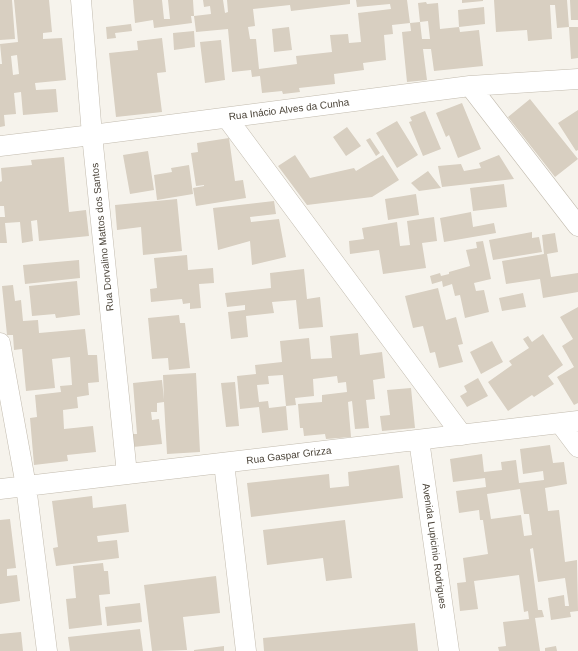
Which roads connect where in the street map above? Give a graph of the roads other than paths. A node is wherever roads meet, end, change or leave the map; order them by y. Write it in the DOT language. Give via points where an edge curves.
graph roads {
  1 [pos="81,0"];
  2 [pos="578,79"];
  3 [pos="470,86"];
  4 [pos="227,118"];
  5 [pos="92,135"];
  6 [pos="0,146"];
  7 [pos="578,226"];
  8 [pos="0,343"];
  9 [pos="569,422"];
  10 [pos="462,435"];
  11 [pos="419,440"];
  12 [pos="578,448"];
  13 [pos="224,463"];
  14 [pos="128,474"];
  15 [pos="26,486"];
  16 [pos="0,489"];
  17 [pos="47,651"];
  18 [pos="246,651"];
  19 [pos="449,651"];
  1 -- 5 [label="street, Rua Dorvalino Mattos dos Santos"];
  2 -- 3 [label="street, Rua Inácio Alves da Cunha"];
  3 -- 4 [label="street, Rua Inácio Alves da Cunha"];
  3 -- 7 [label="street"];
  4 -- 5 [label="street, Rua Inácio Alves da Cunha"];
  4 -- 10 [label="street"];
  5 -- 6 [label="street, Rua Inácio Alves da Cunha"];
  5 -- 14 [label="street, Rua Dorvalino Mattos dos Santos"];
  8 -- 15 [label="street"];
  9 -- 10 [label="street, Rua Gaspar Grizza"];
  9 -- 12 [label="street"];
  10 -- 11 [label="street, Rua Gaspar Grizza"];
  11 -- 13 [label="street, Rua Gaspar Grizza"];
  11 -- 19 [label="street, Avenida Lupicinio Rodrigues"];
  13 -- 14 [label="street, Rua Gaspar Grizza"];
  13 -- 18 [label="street"];
  14 -- 15 [label="street, Rua Gaspar Grizza"];
  15 -- 16 [label="street, Rua Gaspar Grizza"];
  15 -- 17 [label="street"];
}
